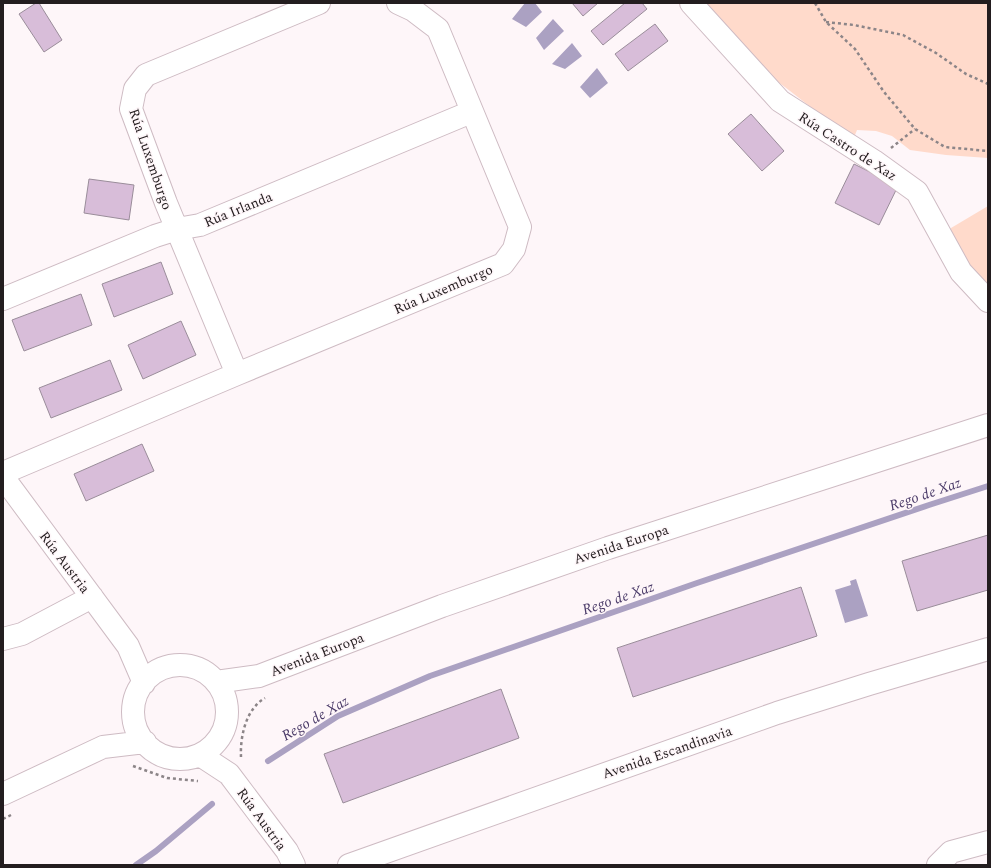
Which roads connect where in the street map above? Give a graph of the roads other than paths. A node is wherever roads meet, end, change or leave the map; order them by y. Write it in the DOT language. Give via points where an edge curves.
graph roads {
  1 [pos="319,3"];
  2 [pos="398,3"];
  3 [pos="690,3"];
  4 [pos="471,112"];
  5 [pos="177,229"];
  6 [pos="3,299"];
  7 [pos="988,301"];
  8 [pos="237,374"];
  9 [pos="988,425"];
  10 [pos="3,473"];
  11 [pos="3,477"];
  12 [pos="92,597"];
  13 [pos="3,639"];
  14 [pos="128,646"];
  15 [pos="988,649"];
  16 [pos="161,669"];
  17 [pos="259,676"];
  18 [pos="216,682"];
  19 [pos="144,683"];
  20 [pos="225,702"];
  21 [pos="134,718"];
  22 [pos="218,739"];
  23 [pos="145,742"];
  24 [pos="103,747"];
  25 [pos="200,755"];
  26 [pos="236,769"];
  27 [pos="3,794"];
  28 [pos="988,842"];
  29 [pos="294,865"];
  30 [pos="349,865"];
  31 [pos="938,865"];
  1 -- 5 [label="street, Rúa Luxemburgo" via="146,75 135,89 131,109"];
  2 -- 4 [label="street, Rúa Luxemburgo" via="413,10 438,29"];
  3 -- 7 [label="street, Rúa Castro de Xaz" via="780,102 917,192 962,272"];
  4 -- 5 [label="street, Rúa Irlanda" via="200,225"];
  4 -- 8 [label="street, Rúa Luxemburgo" via="520,227 514,249 503,264"];
  5 -- 6 [label="street, Rúa Irlanda"];
  5 -- 8 [label="street, Rúa Luxemburgo"];
  8 -- 10 [label="street, Rúa Luxemburgo"];
  9 -- 17 [label="street, Avenida Europa" via="608,548 442,606"];
  11 -- 12 [label="street, Rúa Austria"];
  12 -- 13 [label="street" via="22,634"];
  12 -- 14 [label="street, Rúa Austria"];
  14 -- 16 [label="street, Rúa Austria"];
  14 -- 19 [label="street, Rúa Austria"];
  15 -- 30 [label="street, Avenida Escandinavia" via="777,713"];
  16 -- 18 [label="street" via="177,665 196,668"];
  16 -- 19 [label="street"];
  17 -- 18 [label="street, Avenida Europa"];
  17 -- 20 [label="street, Avenida Europa"];
  18 -- 20 [label="street" via="222,690"];
  19 -- 21 [label="street" via="135,700"];
  20 -- 22 [label="street" via="227,720"];
  21 -- 23 [label="street" via="139,735"];
  21 -- 24 [label="street"];
  22 -- 25 [label="street"];
  22 -- 26 [label="street, Rúa Austria"];
  23 -- 24 [label="street"];
  23 -- 25 [label="street" via="157,753 170,758 183,759"];
  24 -- 27 [label="street"];
  25 -- 26 [label="street, Rúa Austria"];
  26 -- 29 [label="street, Rúa Austria"];
  28 -- 31 [label="street" via="952,852"];
}
